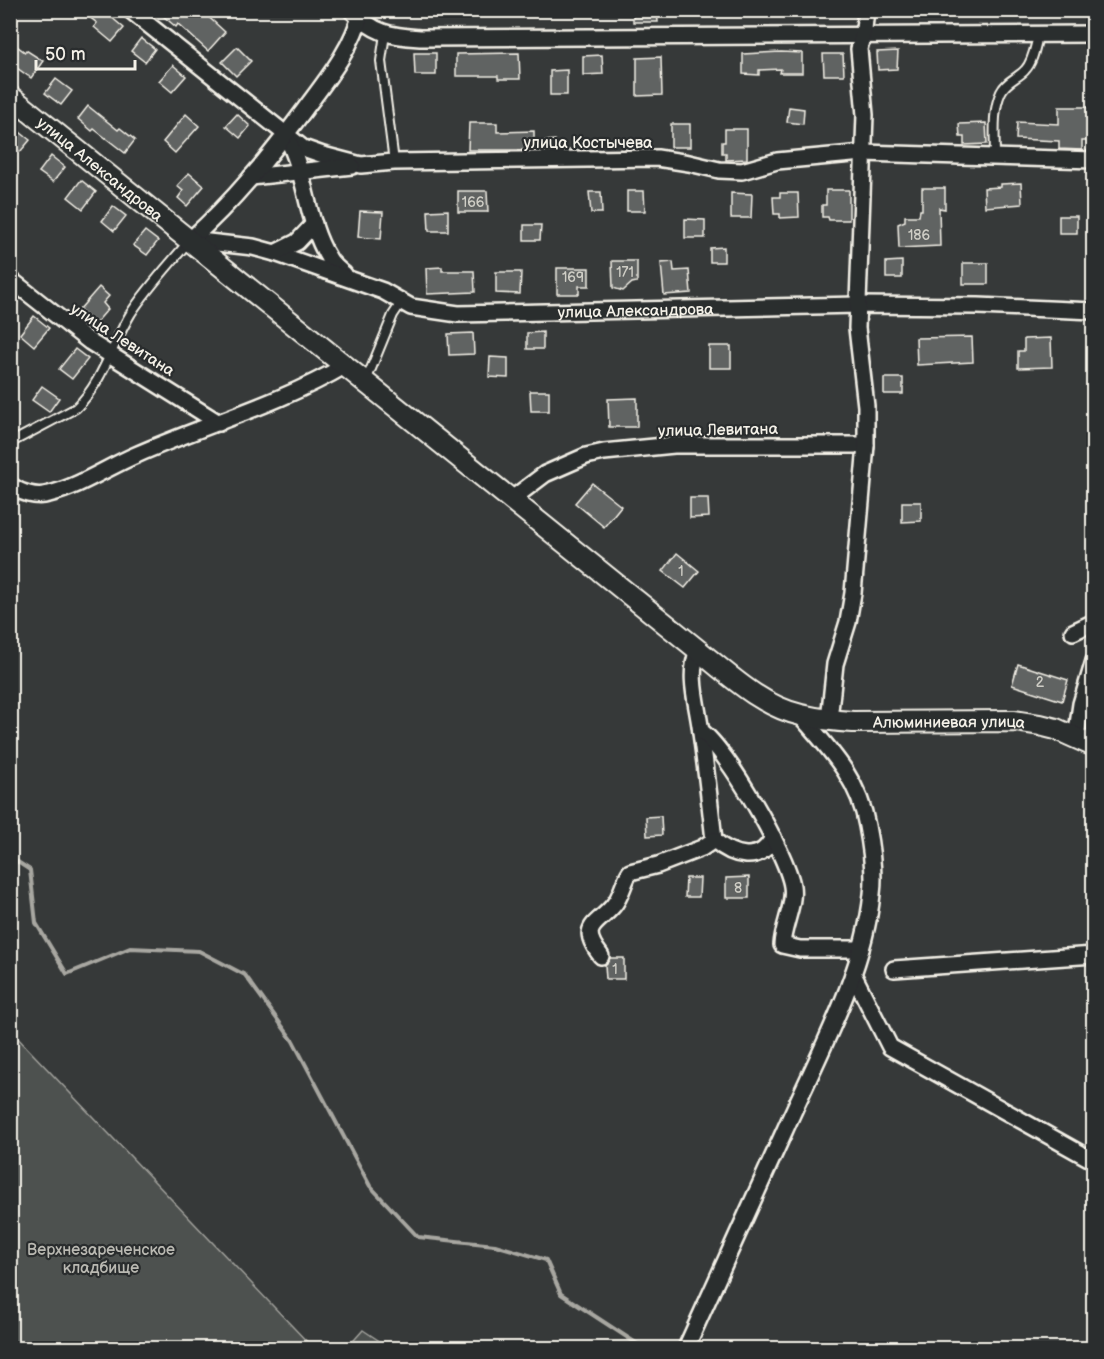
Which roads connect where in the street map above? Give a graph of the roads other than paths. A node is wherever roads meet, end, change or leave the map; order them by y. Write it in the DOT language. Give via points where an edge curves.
graph roads {
  1 [pos="130,10"];
  2 [pos="866,10"];
  3 [pos="358,13"];
  4 [pos="385,34"];
  5 [pos="1094,34"];
  6 [pos="1038,36"];
  7 [pos="861,37"];
  8 [pos="10,96"];
  9 [pos="285,136"];
  10 [pos="863,153"];
  11 [pos="995,157"];
  12 [pos="1094,160"];
  13 [pos="394,162"];
  14 [pos="361,165"];
  15 [pos="302,172"];
  16 [pos="251,177"];
  17 [pos="314,224"];
  18 [pos="190,240"];
  19 [pos="275,253"];
  20 [pos="346,277"];
  21 [pos="10,279"];
  22 [pos="401,303"];
  23 [pos="858,305"];
  24 [pos="1094,311"];
  25 [pos="110,356"];
  26 [pos="346,364"];
  27 [pos="366,381"];
  28 [pos="219,423"];
  29 [pos="10,443"];
  30 [pos="866,445"];
  31 [pos="10,485"];
  32 [pos="512,499"];
  33 [pos="1094,622"];
  34 [pos="1072,632"];
  35 [pos="698,650"];
  36 [pos="1094,661"];
  37 [pos="800,715"];
  38 [pos="829,720"];
  39 [pos="701,731"];
  40 [pos="1085,742"];
  41 [pos="772,837"];
  42 [pos="714,840"];
  43 [pos="861,949"];
  44 [pos="1094,954"];
  45 [pos="601,956"];
  46 [pos="894,969"];
  47 [pos="853,974"];
  48 [pos="1094,1161"];
  49 [pos="686,1348"];
  1 -- 9 [label="street, улица Костычева"];
  2 -- 7 [label="street"];
  3 -- 4 [label="street" via="372,28"];
  3 -- 9 [label="street" via="347,50"];
  4 -- 7 [label="street" via="420,38"];
  4 -- 13 [label="lane" via="381,61"];
  5 -- 6 [label="street"];
  6 -- 7 [label="street"];
  6 -- 11 [label="lane" via="1029,66 1001,91 996,108"];
  7 -- 10 [label="street"];
  8 -- 18 [label="street, улица Александрова"];
  9 -- 14 [label="street, улица Костычева" via="303,148"];
  9 -- 15 [label="street"];
  9 -- 16 [label="street"];
  10 -- 11 [label="street, улица Костычева"];
  10 -- 13 [label="street, улица Костычева" via="777,161 742,171 657,159"];
  10 -- 23 [label="street"];
  11 -- 12 [label="street, улица Костычева"];
  13 -- 14 [label="street, улица Костычева"];
  14 -- 15 [label="street"];
  15 -- 16 [label="street"];
  15 -- 17 [label="street"];
  16 -- 18 [label="street"];
  17 -- 19 [label="street" via="297,242"];
  17 -- 20 [label="street" via="328,258"];
  18 -- 19 [label="street, улица Александрова"];
  18 -- 25 [label="lane" via="132,312"];
  18 -- 26 [label="street, улица Александрова"];
  19 -- 20 [label="street, улица Александрова"];
  20 -- 22 [label="street, улица Александрова" via="383,291"];
  21 -- 25 [label="street, улица Левитана"];
  22 -- 23 [label="street, улица Александрова" via="424,311 458,314"];
  22 -- 27 [label="lane"];
  23 -- 24 [label="street, улица Александрова"];
  23 -- 30 [label="street" via="857,341 863,371"];
  25 -- 28 [label="street, улица Левитана"];
  25 -- 29 [label="lane" via="76,408"];
  26 -- 27 [label="street, улица Александрова"];
  26 -- 28 [label="street"];
  27 -- 32 [label="street, улица Александрова"];
  28 -- 31 [label="street" via="137,454 47,495 31,495"];
  30 -- 32 [label="street, улица Левитана" via="674,445 604,452 545,474"];
  30 -- 38 [label="street" via="853,593 835,664"];
  32 -- 35 [label="street, улица Александрова"];
  33 -- 34 [label="street"];
  35 -- 37 [label="street, улица Александрова" via="748,689"];
  35 -- 39 [label="street" via="693,681"];
  36 -- 40 [label="street" via="1081,704"];
  37 -- 38 [label="street, Алюминиевая улица"];
  37 -- 43 [label="street" via="838,757 858,793 867,825 873,892"];
  38 -- 40 [label="street, Алюминиевая улица" via="1015,721 1040,724"];
  39 -- 41 [label="street" via="726,758"];
  39 -- 42 [label="street"];
  41 -- 42 [label="street" via="764,851 752,855 738,854"];
  41 -- 43 [label="street" via="792,885 782,945 800,949"];
  42 -- 45 [label="street" via="658,865 630,872 614,906 593,924 590,932"];
  43 -- 47 [label="street"];
  44 -- 46 [label="street"];
  47 -- 48 [label="street" via="890,1047"];
  47 -- 49 [label="street"];
}
